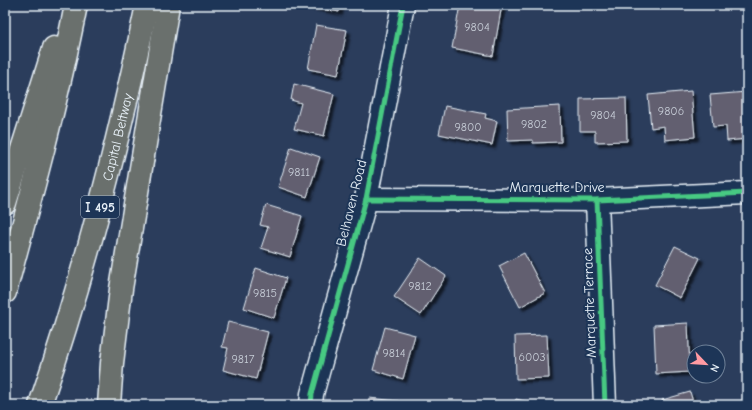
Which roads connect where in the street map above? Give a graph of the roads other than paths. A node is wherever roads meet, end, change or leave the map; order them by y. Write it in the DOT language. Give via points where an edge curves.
graph roads {
  1 [pos="67,5"];
  2 [pos="76,5"];
  3 [pos="147,5"];
  4 [pos="168,5"];
  5 [pos="403,5"];
  6 [pos="747,193"];
  7 [pos="366,199"];
  8 [pos="597,200"];
  9 [pos="5,203"];
  10 [pos="5,292"];
  11 [pos="40,405"];
  12 [pos="109,405"];
  13 [pos="311,405"];
  14 [pos="605,405"];
  1 -- 9 [label="highway"];
  2 -- 10 [label="highway" via="37,177"];
  3 -- 11 [label="highway, Capital Beltway / I 495" via="103,197 62,342"];
  4 -- 12 [label="highway" via="121,289"];
  5 -- 7 [label="street, Belhaven Road"];
  6 -- 8 [label="street, Marquette Drive"];
  7 -- 8 [label="street, Marquette Drive"];
  7 -- 13 [label="street, Belhaven Road"];
  8 -- 14 [label="street, Marquette Terrace"];
}
